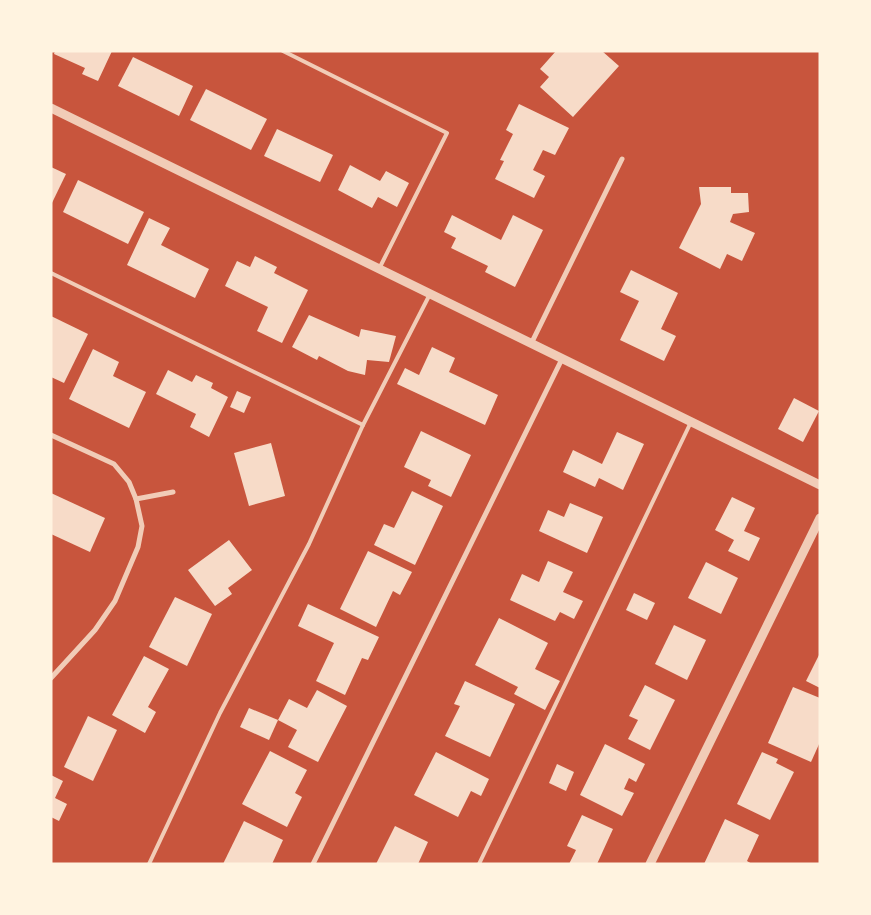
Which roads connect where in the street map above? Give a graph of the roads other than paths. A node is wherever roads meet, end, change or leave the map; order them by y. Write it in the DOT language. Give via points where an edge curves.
graph roads {
  1 [pos="283,51"];
  2 [pos="51,108"];
  3 [pos="622,159"];
  4 [pos="379,269"];
  5 [pos="51,273"];
  6 [pos="430,294"];
  7 [pos="531,344"];
  8 [pos="562,359"];
  9 [pos="691,422"];
  10 [pos="363,425"];
  11 [pos="51,435"];
  12 [pos="820,486"];
  13 [pos="173,492"];
  14 [pos="136,499"];
  15 [pos="820,518"];
  16 [pos="51,678"];
  17 [pos="149,864"];
  18 [pos="313,864"];
  19 [pos="479,864"];
  20 [pos="650,864"];
  1 -- 4 [label="lane" via="447,133"];
  2 -- 4 [label="street"];
  3 -- 7 [label="street"];
  4 -- 6 [label="street"];
  5 -- 10 [label="lane"];
  6 -- 7 [label="street"];
  6 -- 10 [label="lane"];
  7 -- 8 [label="street"];
  8 -- 9 [label="street"];
  8 -- 18 [label="street"];
  9 -- 12 [label="street"];
  9 -- 19 [label="lane"];
  10 -- 17 [label="lane" via="309,544 220,713"];
  11 -- 14 [label="street" via="114,464 129,482"];
  13 -- 14 [label="street"];
  14 -- 16 [label="street" via="142,526 138,547 115,602 95,630"];
  15 -- 20 [label="street"];
}
